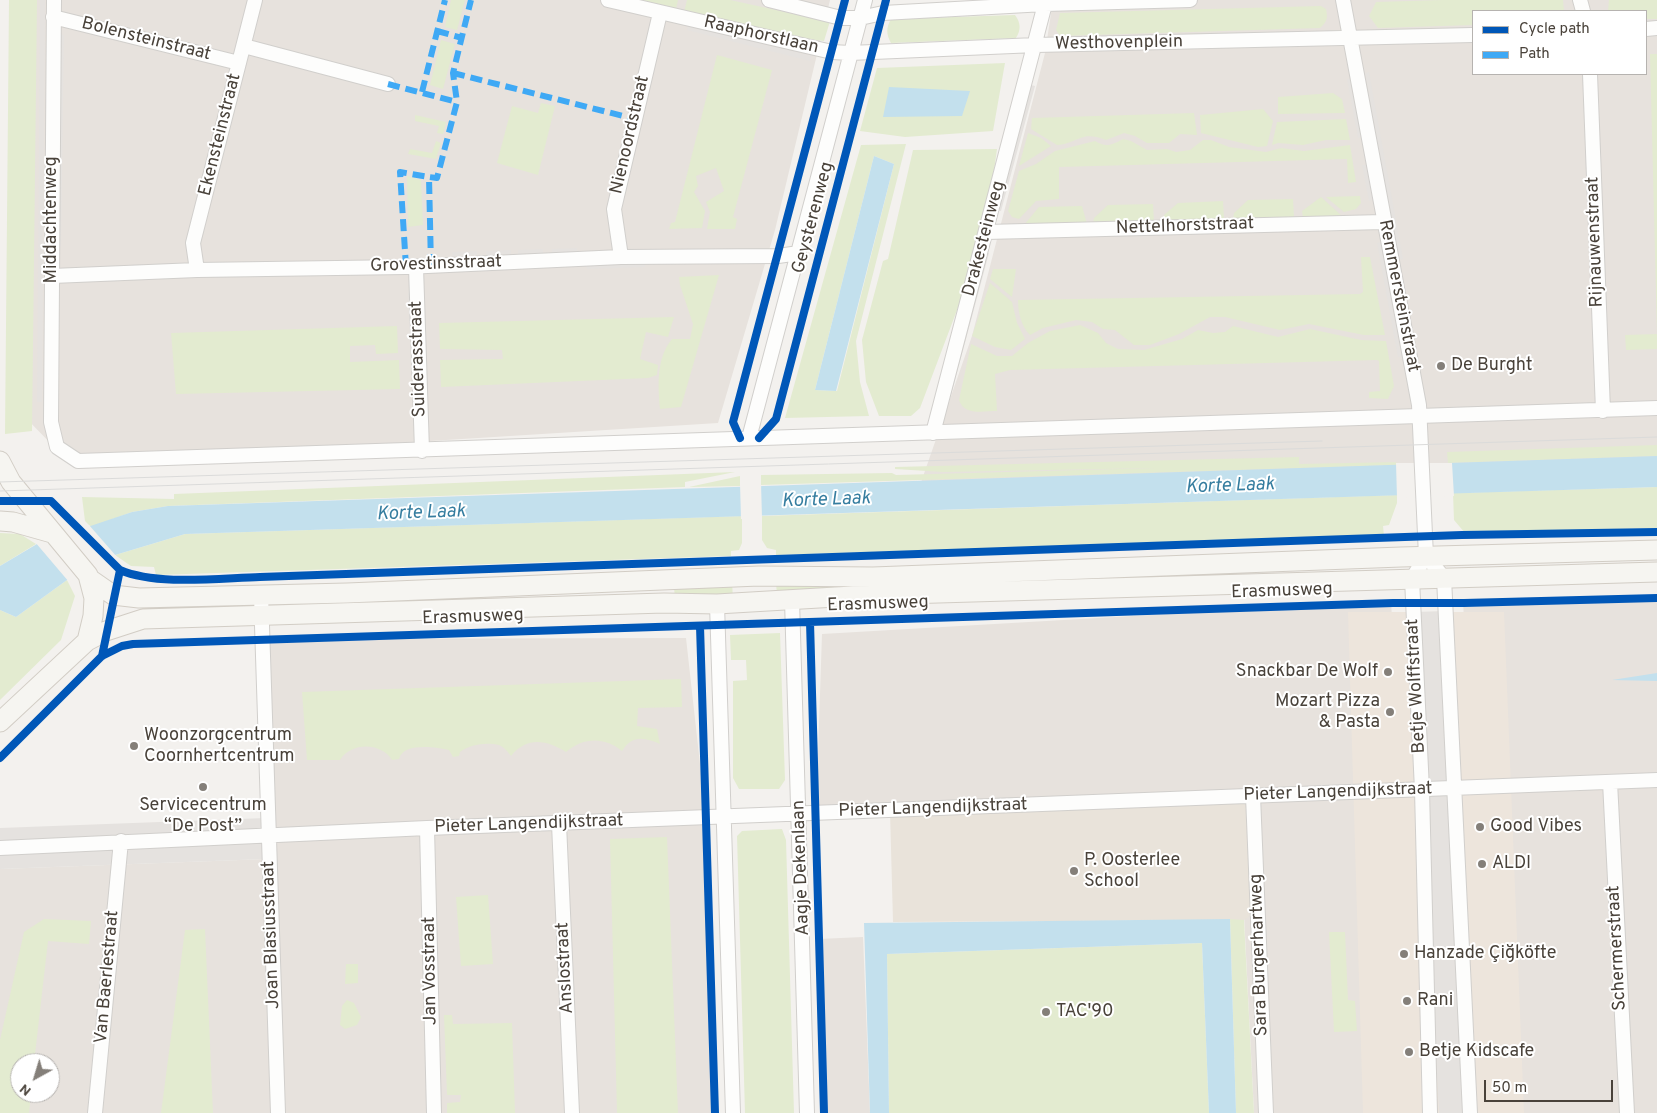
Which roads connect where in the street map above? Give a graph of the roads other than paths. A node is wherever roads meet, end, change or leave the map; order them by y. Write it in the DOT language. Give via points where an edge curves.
graph roads {
  1 [pos="54,0"];
  2 [pos="255,0"];
  3 [pos="608,0"];
  4 [pos="769,0"];
  5 [pos="865,0"];
  6 [pos="1190,0"];
  7 [pos="1343,0"];
  8 [pos="1045,4"];
  9 [pos="660,13"];
  10 [pos="53,17"];
  11 [pos="860,18"];
  12 [pos="1472,34"];
  13 [pos="1351,38"];
  14 [pos="1036,45"];
  15 [pos="244,46"];
  16 [pos="850,53"];
  17 [pos="239,63"];
  18 [pos="1590,75"];
  19 [pos="388,84"];
  20 [pos="1383,222"];
  21 [pos="986,232"];
  22 [pos="799,253"];
  23 [pos="620,258"];
  24 [pos="416,267"];
  25 [pos="197,270"];
  26 [pos="52,276"];
  27 [pos="1657,408"];
  28 [pos="1603,411"];
  29 [pos="1420,416"];
  30 [pos="933,433"];
  31 [pos="749,438"];
  32 [pos="422,451"];
  33 [pos="0,461"];
  34 [pos="0,521"];
  35 [pos="52,533"];
  36 [pos="1657,550"];
  37 [pos="1426,556"];
  38 [pos="1657,572"];
  39 [pos="89,577"];
  40 [pos="1444,578"];
  41 [pos="1412,579"];
  42 [pos="260,594"];
  43 [pos="792,600"];
  44 [pos="717,604"];
  45 [pos="261,615"];
  46 [pos="87,641"];
  47 [pos="0,722"];
  48 [pos="1657,780"];
  49 [pos="1610,782"];
  50 [pos="1454,788"];
  51 [pos="1422,790"];
  52 [pos="1253,796"];
  53 [pos="799,814"];
  54 [pos="723,817"];
  55 [pos="559,824"];
  56 [pos="427,828"];
  57 [pos="269,835"];
  58 [pos="121,841"];
  59 [pos="0,848"];
  60 [pos="95,1113"];
  61 [pos="278,1113"];
  62 [pos="434,1113"];
  63 [pos="572,1113"];
  64 [pos="733,1113"];
  65 [pos="807,1113"];
  66 [pos="1266,1113"];
  67 [pos="1430,1113"];
  68 [pos="1470,1113"];
  69 [pos="1626,1113"];
  1 -- 10 [label="street, Middachtenweg"];
  2 -- 15 [label="street, Ekensteinstraat"];
  3 -- 9 [label="street, Raaphorstlaan"];
  4 -- 11 [label="street, Raaphorstlaan" via="841,18"];
  5 -- 11 [label="street, Geysterenweg"];
  6 -- 8 [label="street"];
  7 -- 13 [label="street"];
  8 -- 11 [label="street, Raaphorstlaan" via="883,13"];
  8 -- 14 [label="street, Westhovenplein"];
  9 -- 16 [label="street, Raaphorstlaan" via="832,52"];
  9 -- 23 [label="street, Nienoordstraat" via="614,209"];
  10 -- 17 [label="street, Bolensteinstraat"];
  10 -- 26 [label="street, Middachtenweg"];
  11 -- 16 [label="street, Geysterenweg"];
  12 -- 13 [label="street, Westhovenplein"];
  13 -- 14 [label="street, Westhovenplein"];
  13 -- 20 [label="street, Remmersteinstraat"];
  14 -- 16 [label="street, Raaphorstlaan"];
  14 -- 21 [label="street, Drakesteinweg"];
  15 -- 17 [label="street, Ekensteinstraat"];
  15 -- 19 [label="street"];
  16 -- 22 [label="street, Geysterenweg"];
  17 -- 25 [label="street, Ekensteinstraat" via="193,243"];
  18 -- 28 [label="street, Rijnauwenstraat"];
  20 -- 21 [label="street, Nettelhorststraat"];
  20 -- 29 [label="street, Remmersteinstraat"];
  21 -- 30 [label="street, Drakesteinweg"];
  22 -- 23 [label="street, Grovestinsstraat"];
  22 -- 31 [label="street, Geysterenweg"];
  23 -- 24 [label="street, Grovestinsstraat"];
  24 -- 25 [label="street, Grovestinsstraat"];
  24 -- 32 [label="street, Suiderasstraat"];
  25 -- 26 [label="street, Grovestinsstraat"];
  26 -- 32 [label="street, Middachtenweg" via="51,412 54,440 57,447 78,461"];
  27 -- 28 [label="street"];
  28 -- 29 [label="street"];
  29 -- 30 [label="street"];
  29 -- 37 [label="street, Remmersteinstraat"];
  30 -- 31 [label="street"];
  31 -- 32 [label="street"];
  33 -- 35 [label="main road" via="11,482"];
  34 -- 35 [label="main road"];
  35 -- 39 [label="main road, Erasmusweg"];
  36 -- 37 [label="main road, Erasmusweg"];
  37 -- 40 [label="street"];
  37 -- 41 [label="street"];
  37 -- 42 [label="main road, Erasmusweg"];
  38 -- 40 [label="main road, Erasmusweg"];
  39 -- 42 [label="main road, Erasmusweg" via="107,592 123,597"];
  39 -- 46 [label="main road" via="94,598"];
  40 -- 41 [label="main road, Erasmusweg"];
  40 -- 50 [label="street, Betje Wolffstraat"];
  41 -- 43 [label="main road, Erasmusweg"];
  41 -- 51 [label="street, Betje Wolffstraat"];
  42 -- 45 [label="street, Joan Blasiusstraat"];
  43 -- 44 [label="main road, Erasmusweg"];
  43 -- 53 [label="street, Aagje Dekenlaan"];
  44 -- 45 [label="main road, Erasmusweg" via="664,602"];
  44 -- 54 [label="street"];
  45 -- 46 [label="main road, Erasmusweg" via="143,619"];
  45 -- 57 [label="street, Joan Blasiusstraat"];
  46 -- 47 [label="main road, Erasmusweg"];
  48 -- 49 [label="street, Pieter Langendijkstraat"];
  49 -- 50 [label="street, Pieter Langendijkstraat"];
  49 -- 69 [label="street, Schermerstraat"];
  50 -- 51 [label="street, Pieter Langendijkstraat"];
  50 -- 68 [label="street, Betje Wolffstraat"];
  51 -- 52 [label="street, Pieter Langendijkstraat"];
  51 -- 67 [label="street, Betje Wolffstraat"];
  52 -- 53 [label="street, Pieter Langendijkstraat"];
  52 -- 66 [label="street, Sara Burgerhartweg"];
  53 -- 54 [label="street, Pieter Langendijkstraat"];
  53 -- 65 [label="street, Aagje Dekenlaan"];
  54 -- 55 [label="street, Pieter Langendijkstraat"];
  54 -- 64 [label="street"];
  55 -- 56 [label="street, Pieter Langendijkstraat"];
  55 -- 63 [label="street, Anslostraat"];
  56 -- 57 [label="street, Pieter Langendijkstraat"];
  56 -- 62 [label="street, Jan Vosstraat"];
  57 -- 58 [label="street, Pieter Langendijkstraat"];
  57 -- 61 [label="street, Joan Blasiusstraat"];
  58 -- 59 [label="street, Pieter Langendijkstraat"];
  58 -- 60 [label="street, Van Baerlestraat"];
}
